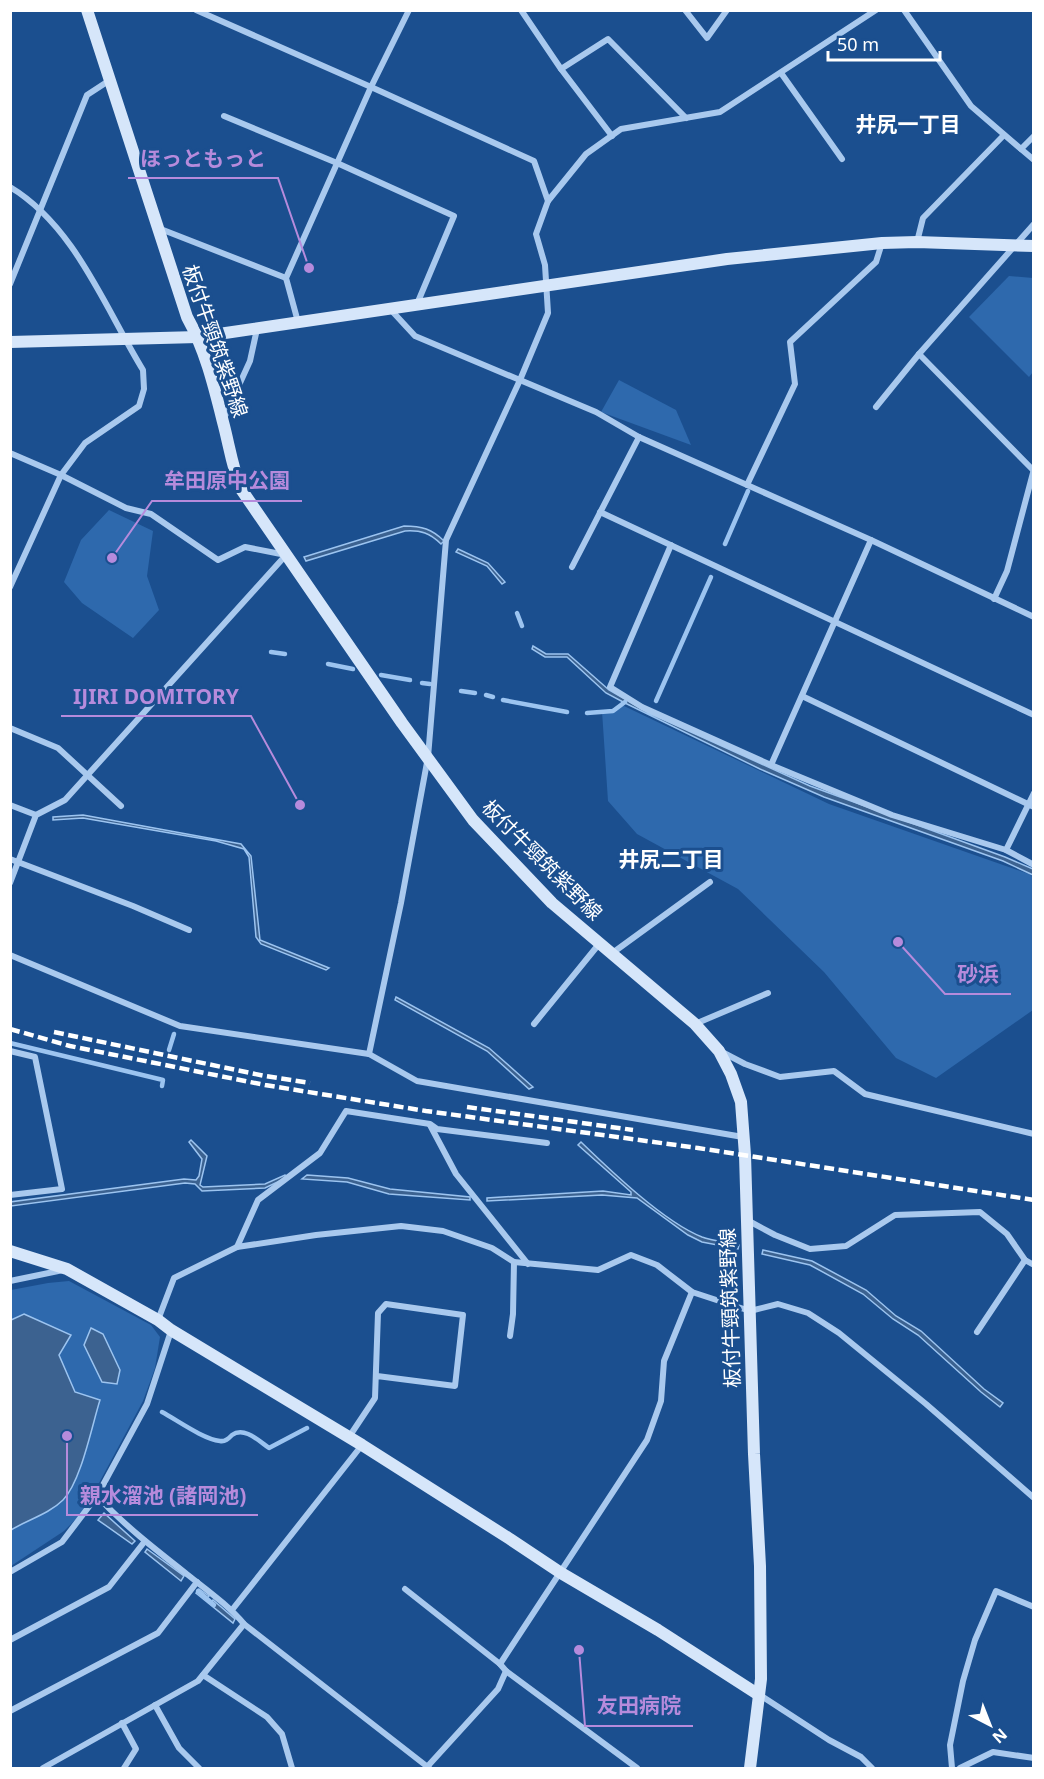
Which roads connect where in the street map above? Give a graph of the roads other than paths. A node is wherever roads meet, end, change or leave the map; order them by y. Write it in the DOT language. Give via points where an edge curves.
graph roads {
  1 [pos="87,10"];
  2 [pos="196,10"];
  3 [pos="409,10"];
  4 [pos="521,10"];
  5 [pos="685,10"];
  6 [pos="727,10"];
  7 [pos="876,10"];
  8 [pos="904,10"];
  9 [pos="561,69"];
  10 [pos="781,73"];
  11 [pos="110,80"];
  12 [pos="370,87"];
  13 [pos="224,116"];
  14 [pos="686,118"];
  15 [pos="1004,135"];
  16 [pos="612,136"];
  17 [pos="1034,136"];
  18 [pos="1021,149"];
  19 [pos="842,159"];
  20 [pos="1034,160"];
  21 [pos="336,163"];
  22 [pos="10,187"];
  23 [pos="548,201"];
  24 [pos="40,209"];
  25 [pos="1034,224"];
  26 [pos="156,227"];
  27 [pos="917,242"];
  28 [pos="882,243"];
  29 [pos="1015,244"];
  30 [pos="1034,246"];
  31 [pos="286,278"];
  32 [pos="10,284"];
  33 [pos="547,285"];
  34 [pos="417,305"];
  35 [pos="391,309"];
  36 [pos="298,323"];
  37 [pos="257,329"];
  38 [pos="198,337"];
  39 [pos="125,339"];
  40 [pos="10,342"];
  41 [pos="919,354"];
  42 [pos="520,381"];
  43 [pos="876,407"];
  44 [pos="223,420"];
  45 [pos="639,437"];
  46 [pos="10,453"];
  47 [pos="1033,470"];
  48 [pos="61,475"];
  49 [pos="747,485"];
  50 [pos="600,512"];
  51 [pos="871,540"];
  52 [pos="671,545"];
  53 [pos="286,555"];
  54 [pos="572,567"];
  55 [pos="10,587"];
  56 [pos="994,599"];
  57 [pos="1034,617"];
  58 [pos="835,622"];
  59 [pos="802,696"];
  60 [pos="1034,715"];
  61 [pos="10,728"];
  62 [pos="428,757"];
  63 [pos="771,765"];
  64 [pos="87,776"];
  65 [pos="1034,793"];
  66 [pos="10,805"];
  67 [pos="1031,805"];
  68 [pos="121,806"];
  69 [pos="36,815"];
  70 [pos="1006,850"];
  71 [pos="10,859"];
  72 [pos="18,862"];
  73 [pos="1034,865"];
  74 [pos="710,882"];
  75 [pos="10,884"];
  76 [pos="189,930"];
  77 [pos="599,944"];
  78 [pos="611,954"];
  79 [pos="10,955"];
  80 [pos="768,993"];
  81 [pos="534,1024"];
  82 [pos="695,1024"];
  83 [pos="10,1050"];
  84 [pos="719,1051"];
  85 [pos="369,1054"];
  86 [pos="430,1124"];
  87 [pos="1034,1134"];
  88 [pos="743,1137"];
  89 [pos="547,1143"];
  90 [pos="10,1195"];
  91 [pos="747,1220"];
  92 [pos="237,1247"];
  93 [pos="10,1251"];
  94 [pos="1025,1260"];
  95 [pos="514,1262"];
  96 [pos="528,1264"];
  97 [pos="1034,1265"];
  98 [pos="67,1269"];
  99 [pos="10,1281"];
  100 [pos="692,1292"];
  101 [pos="750,1311"];
  102 [pos="158,1320"];
  103 [pos="171,1330"];
  104 [pos="977,1332"];
  105 [pos="510,1336"];
  106 [pos="376,1376"];
  107 [pos="349,1437"];
  108 [pos="362,1445"];
  109 [pos="97,1496"];
  110 [pos="1034,1498"];
  111 [pos="145,1541"];
  112 [pos="10,1572"];
  113 [pos="561,1573"];
  114 [pos="197,1582"];
  115 [pos="405,1589"];
  116 [pos="1034,1607"];
  117 [pos="232,1610"];
  118 [pos="244,1624"];
  119 [pos="10,1640"];
  120 [pos="500,1664"];
  121 [pos="506,1671"];
  122 [pos="203,1675"];
  123 [pos="759,1695"];
  124 [pos="155,1705"];
  125 [pos="10,1712"];
  126 [pos="122,1723"];
  127 [pos="1034,1758"];
  128 [pos="43,1768"];
  129 [pos="124,1768"];
  130 [pos="199,1768"];
  131 [pos="292,1768"];
  132 [pos="428,1768"];
  133 [pos="637,1768"];
  134 [pos="750,1768"];
  135 [pos="872,1768"];
  136 [pos="952,1768"];
  137 [pos="960,1768"];
  1 -- 11 [label="main road, 板付牛頸筑紫野線"];
  2 -- 12 [label="street"];
  3 -- 12 [label="street"];
  4 -- 9 [label="street"];
  5 -- 6 [label="street" via="707,38"];
  7 -- 10 [label="street"];
  8 -- 15 [label="street" via="970,106"];
  9 -- 14 [label="street" via="608,39"];
  9 -- 16 [label="street"];
  10 -- 14 [label="street" via="720,112"];
  10 -- 19 [label="street"];
  11 -- 24 [label="street" via="87,94"];
  11 -- 26 [label="main road, 板付牛頸筑紫野線"];
  12 -- 21 [label="street"];
  12 -- 23 [label="street" via="534,161"];
  13 -- 21 [label="street"];
  14 -- 16 [label="street" via="621,129"];
  15 -- 18 [label="street"];
  15 -- 27 [label="street" via="923,218"];
  16 -- 23 [label="street" via="586,154"];
  17 -- 18 [label="street"];
  18 -- 20 [label="street"];
  21 -- 31 [label="street"];
  21 -- 34 [label="street" via="454,216"];
  22 -- 24 [label="street"];
  23 -- 33 [label="street" via="536,234"];
  24 -- 32 [label="street"];
  24 -- 39 [label="street" via="83,262"];
  25 -- 29 [label="street"];
  26 -- 31 [label="street"];
  26 -- 38 [label="main road, 板付牛頸筑紫野線" via="187,317"];
  27 -- 28 [label="main road"];
  27 -- 29 [label="main road"];
  28 -- 33 [label="main road" via="727,259"];
  28 -- 49 [label="street" via="876,262 790,342 795,384"];
  29 -- 30 [label="main road"];
  29 -- 41 [label="street"];
  31 -- 36 [label="street"];
  33 -- 34 [label="main road"];
  33 -- 42 [label="street" via="548,313"];
  34 -- 35 [label="main road"];
  35 -- 36 [label="main road"];
  35 -- 42 [label="street" via="415,336"];
  36 -- 37 [label="main road"];
  37 -- 38 [label="main road"];
  37 -- 44 [label="street" via="250,361"];
  38 -- 39 [label="main road"];
  38 -- 44 [label="main road, 板付牛頸筑紫野線"];
  39 -- 40 [label="main road"];
  39 -- 48 [label="street" via="143,370 144,389 139,406 85,443"];
  41 -- 43 [label="street"];
  41 -- 47 [label="street"];
  42 -- 45 [label="street" via="596,412"];
  42 -- 62 [label="street" via="446,540"];
  44 -- 53 [label="main road, 板付牛頸筑紫野線" via="241,489"];
  45 -- 49 [label="street"];
  45 -- 50 [label="street"];
  46 -- 48 [label="street"];
  47 -- 56 [label="street" via="1007,571"];
  48 -- 53 [label="street" via="126,508 152,514 218,560 245,548"];
  48 -- 55 [label="street"];
  49 -- 51 [label="street"];
  50 -- 52 [label="street"];
  50 -- 54 [label="street"];
  51 -- 56 [label="street"];
  51 -- 58 [label="street"];
  52 -- 58 [label="street"];
  52 -- 63 [label="street" via="610,687 642,706"];
  53 -- 62 [label="main road, 板付牛頸筑紫野線"];
  53 -- 64 [label="street"];
  56 -- 57 [label="street"];
  58 -- 59 [label="street"];
  58 -- 60 [label="street"];
  59 -- 63 [label="street"];
  59 -- 67 [label="street"];
  61 -- 64 [label="street" via="58,748"];
  62 -- 77 [label="main road, 板付牛頸筑紫野線" via="486,835 552,903"];
  62 -- 85 [label="street"];
  63 -- 70 [label="street" via="892,815"];
  64 -- 68 [label="street"];
  64 -- 69 [label="street" via="65,800"];
  65 -- 67 [label="street"];
  66 -- 69 [label="street"];
  67 -- 70 [label="street"];
  69 -- 72 [label="street"];
  70 -- 73 [label="street"];
  71 -- 72 [label="street"];
  72 -- 75 [label="street"];
  72 -- 76 [label="street"];
  74 -- 78 [label="street"];
  77 -- 78 [label="main road, 板付牛頸筑紫野線"];
  77 -- 81 [label="street"];
  78 -- 82 [label="main road, 板付牛頸筑紫野線"];
  79 -- 85 [label="street" via="180,1026"];
  80 -- 82 [label="street"];
  82 -- 84 [label="main road, 板付牛頸筑紫野線"];
  83 -- 90 [label="street" via="35,1057 62,1189"];
  84 -- 87 [label="street" via="780,1077 834,1071 865,1094"];
  84 -- 88 [label="main road, 板付牛頸筑紫野線" via="741,1102"];
  85 -- 88 [label="street" via="417,1080"];
  86 -- 89 [label="street" via="437,1129"];
  86 -- 92 [label="street" via="346,1111 320,1153 258,1200"];
  86 -- 96 [label="street" via="456,1174"];
  88 -- 91 [label="main road, 板付牛頸筑紫野線"];
  91 -- 94 [label="street" via="810,1249 846,1246 895,1215 980,1212 1007,1234"];
  91 -- 101 [label="main road, 板付牛頸筑紫野線"];
  92 -- 95 [label="street" via="401,1226 443,1231 492,1248"];
  92 -- 102 [label="street" via="174,1278"];
  93 -- 98 [label="main road"];
  94 -- 97 [label="street"];
  94 -- 104 [label="street"];
  95 -- 96 [label="street"];
  95 -- 105 [label="street"];
  96 -- 100 [label="street" via="598,1270 631,1255 657,1265"];
  98 -- 99 [label="street"];
  98 -- 102 [label="main road"];
  100 -- 101 [label="street"];
  100 -- 113 [label="street" via="664,1361 661,1401 647,1440"];
  101 -- 110 [label="street" via="778,1304 808,1313 839,1333"];
  101 -- 123 [label="main road, 板付牛頸筑紫野線" via="760,1566"];
  102 -- 103 [label="main road"];
  103 -- 107 [label="main road"];
  103 -- 109 [label="street" via="147,1404"];
  106 -- 106 [label="street" via="455,1386 463,1315 386,1304 378,1313"];
  106 -- 107 [label="street" via="375,1398"];
  107 -- 108 [label="main road"];
  108 -- 113 [label="main road"];
  108 -- 117 [label="street"];
  109 -- 111 [label="street"];
  109 -- 112 [label="street" via="62,1542"];
  111 -- 114 [label="street"];
  111 -- 119 [label="street" via="109,1587"];
  113 -- 120 [label="street"];
  113 -- 123 [label="main road"];
  114 -- 117 [label="street"];
  114 -- 125 [label="street" via="158,1633"];
  115 -- 120 [label="street"];
  116 -- 136 [label="street" via="996,1591 963,1681 950,1745"];
  117 -- 118 [label="street"];
  118 -- 122 [label="street"];
  118 -- 132 [label="street"];
  120 -- 121 [label="street"];
  121 -- 132 [label="street" via="498,1689"];
  121 -- 133 [label="street"];
  122 -- 124 [label="street"];
  122 -- 131 [label="street" via="267,1717 282,1734"];
  123 -- 134 [label="main road, 板付牛頸筑紫野線"];
  123 -- 135 [label="street" via="861,1757"];
  124 -- 126 [label="street"];
  124 -- 130 [label="street" via="178,1748"];
  126 -- 128 [label="street"];
  126 -- 129 [label="street" via="136,1749"];
  127 -- 137 [label="street" via="993,1752"];
}
